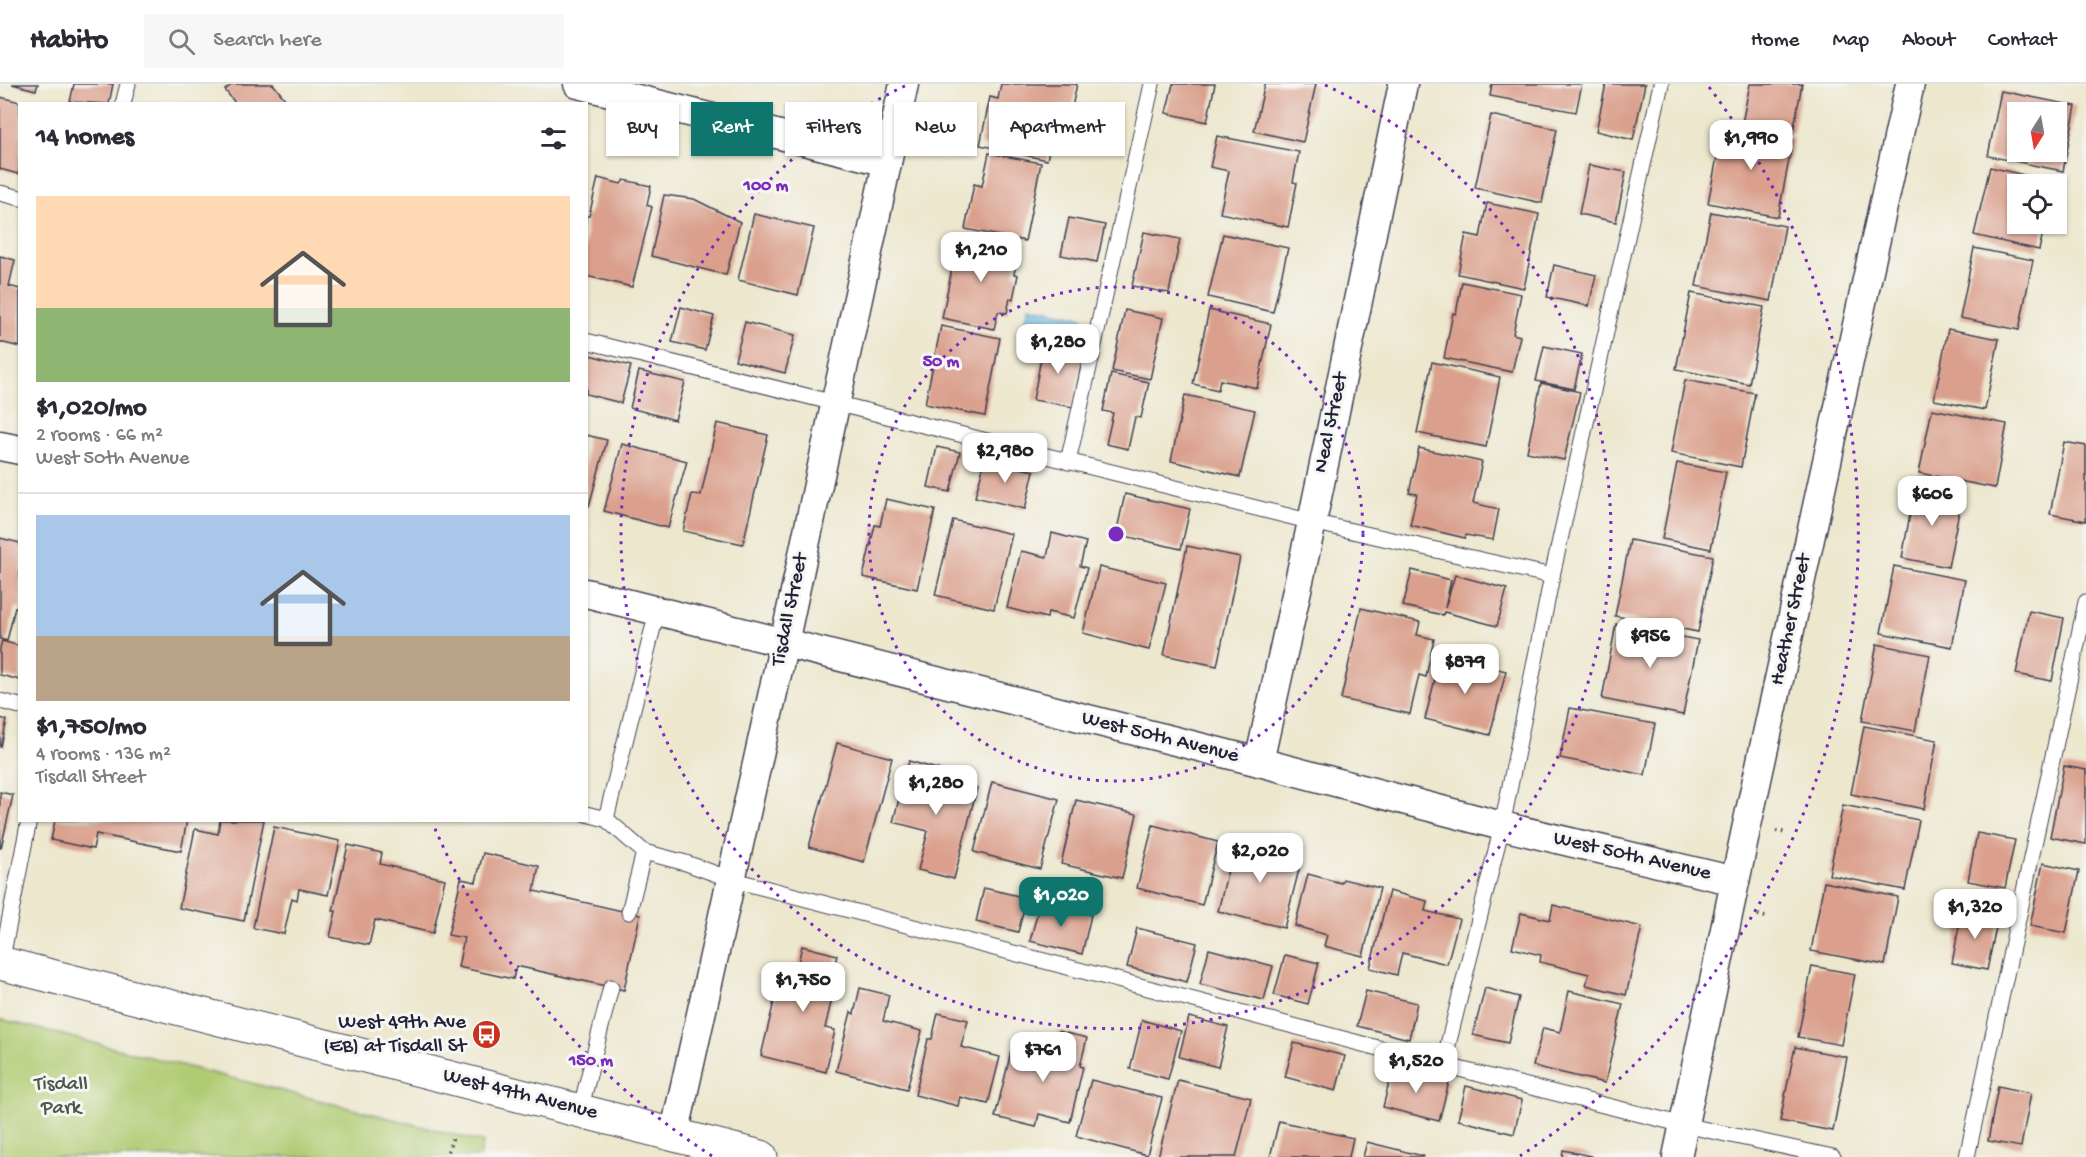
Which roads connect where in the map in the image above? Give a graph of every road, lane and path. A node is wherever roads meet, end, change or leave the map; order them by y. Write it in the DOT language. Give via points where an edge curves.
graph roads {
  1 [pos="128,84"];
  2 [pos="578,84"];
  3 [pos="904,84"];
  4 [pos="1152,84"];
  5 [pos="1403,84"];
  6 [pos="1661,84"];
  7 [pos="1910,84"];
  8 [pos="648,93"];
  9 [pos="124,102"];
  10 [pos="887,162"];
  11 [pos="0,193"];
  12 [pos="18,198"];
  13 [pos="588,342"];
  14 [pos="835,404"];
  15 [pos="0,446"];
  16 [pos="18,450"];
  17 [pos="1068,462"];
  18 [pos="1312,522"];
  19 [pos="1552,576"];
  20 [pos="588,594"];
  21 [pos="2086,602"];
  22 [pos="657,611"];
  23 [pos="784,643"];
  24 [pos="0,701"];
  25 [pos="18,706"];
  26 [pos="1259,762"];
  27 [pos="588,814"];
  28 [pos="606,819"];
  29 [pos="29,822"];
  30 [pos="1502,826"];
  31 [pos="644,852"];
  32 [pos="730,879"];
  33 [pos="1735,881"];
  34 [pos="629,912"];
  35 [pos="0,963"];
  36 [pos="611,987"];
  37 [pos="1443,1065"];
  38 [pos="580,1111"];
  39 [pos="1684,1125"];
  40 [pos="674,1134"];
  41 [pos="453,1137"];
  42 [pos="446,1157"];
  43 [pos="761,1157"];
  44 [pos="1677,1157"];
  45 [pos="1833,1157"];
  46 [pos="1967,1157"];
  1 -- 9 [label="lane"];
  2 -- 8 [label="street"];
  3 -- 10 [label="street, Tisdall Street"];
  4 -- 17 [label="lane"];
  5 -- 18 [label="street, Neal Street"];
  6 -- 19 [label="lane"];
  7 -- 33 [label="street, Heather Street"];
  8 -- 10 [label="street"];
  10 -- 14 [label="street, Tisdall Street"];
  11 -- 12 [label="lane"];
  13 -- 14 [label="lane"];
  14 -- 17 [label="lane"];
  14 -- 23 [label="street, Tisdall Street"];
  15 -- 16 [label="street"];
  17 -- 18 [label="lane"];
  18 -- 19 [label="lane"];
  18 -- 26 [label="street, Neal Street"];
  19 -- 30 [label="lane"];
  20 -- 22 [label="street, West 50th Avenue"];
  21 -- 46 [label="lane"];
  22 -- 23 [label="street, West 50th Avenue"];
  22 -- 28 [label="lane"];
  23 -- 26 [label="street, West 50th Avenue"];
  23 -- 32 [label="street, Tisdall Street"];
  24 -- 25 [label="lane"];
  26 -- 30 [label="street, West 50th Avenue"];
  27 -- 28 [label="lane"];
  28 -- 31 [label="lane"];
  29 -- 35 [label="lane"];
  30 -- 33 [label="street, West 50th Avenue"];
  30 -- 37 [label="lane"];
  31 -- 32 [label="lane"];
  31 -- 34 [label="lane"];
  32 -- 37 [label="lane"];
  32 -- 40 [label="street, Tisdall Street"];
  33 -- 39 [label="street, Heather Street"];
  35 -- 38 [label="street, West 49th Avenue"];
  36 -- 38 [label="lane"];
  37 -- 39 [label="lane"];
  38 -- 40 [label="street, West 49th Avenue"];
  39 -- 44 [label="street, Heather Street"];
  39 -- 45 [label="lane"];
  40 -- 43 [label="street, West 49th Avenue"];
  41 -- 42 [label="path"];
}
